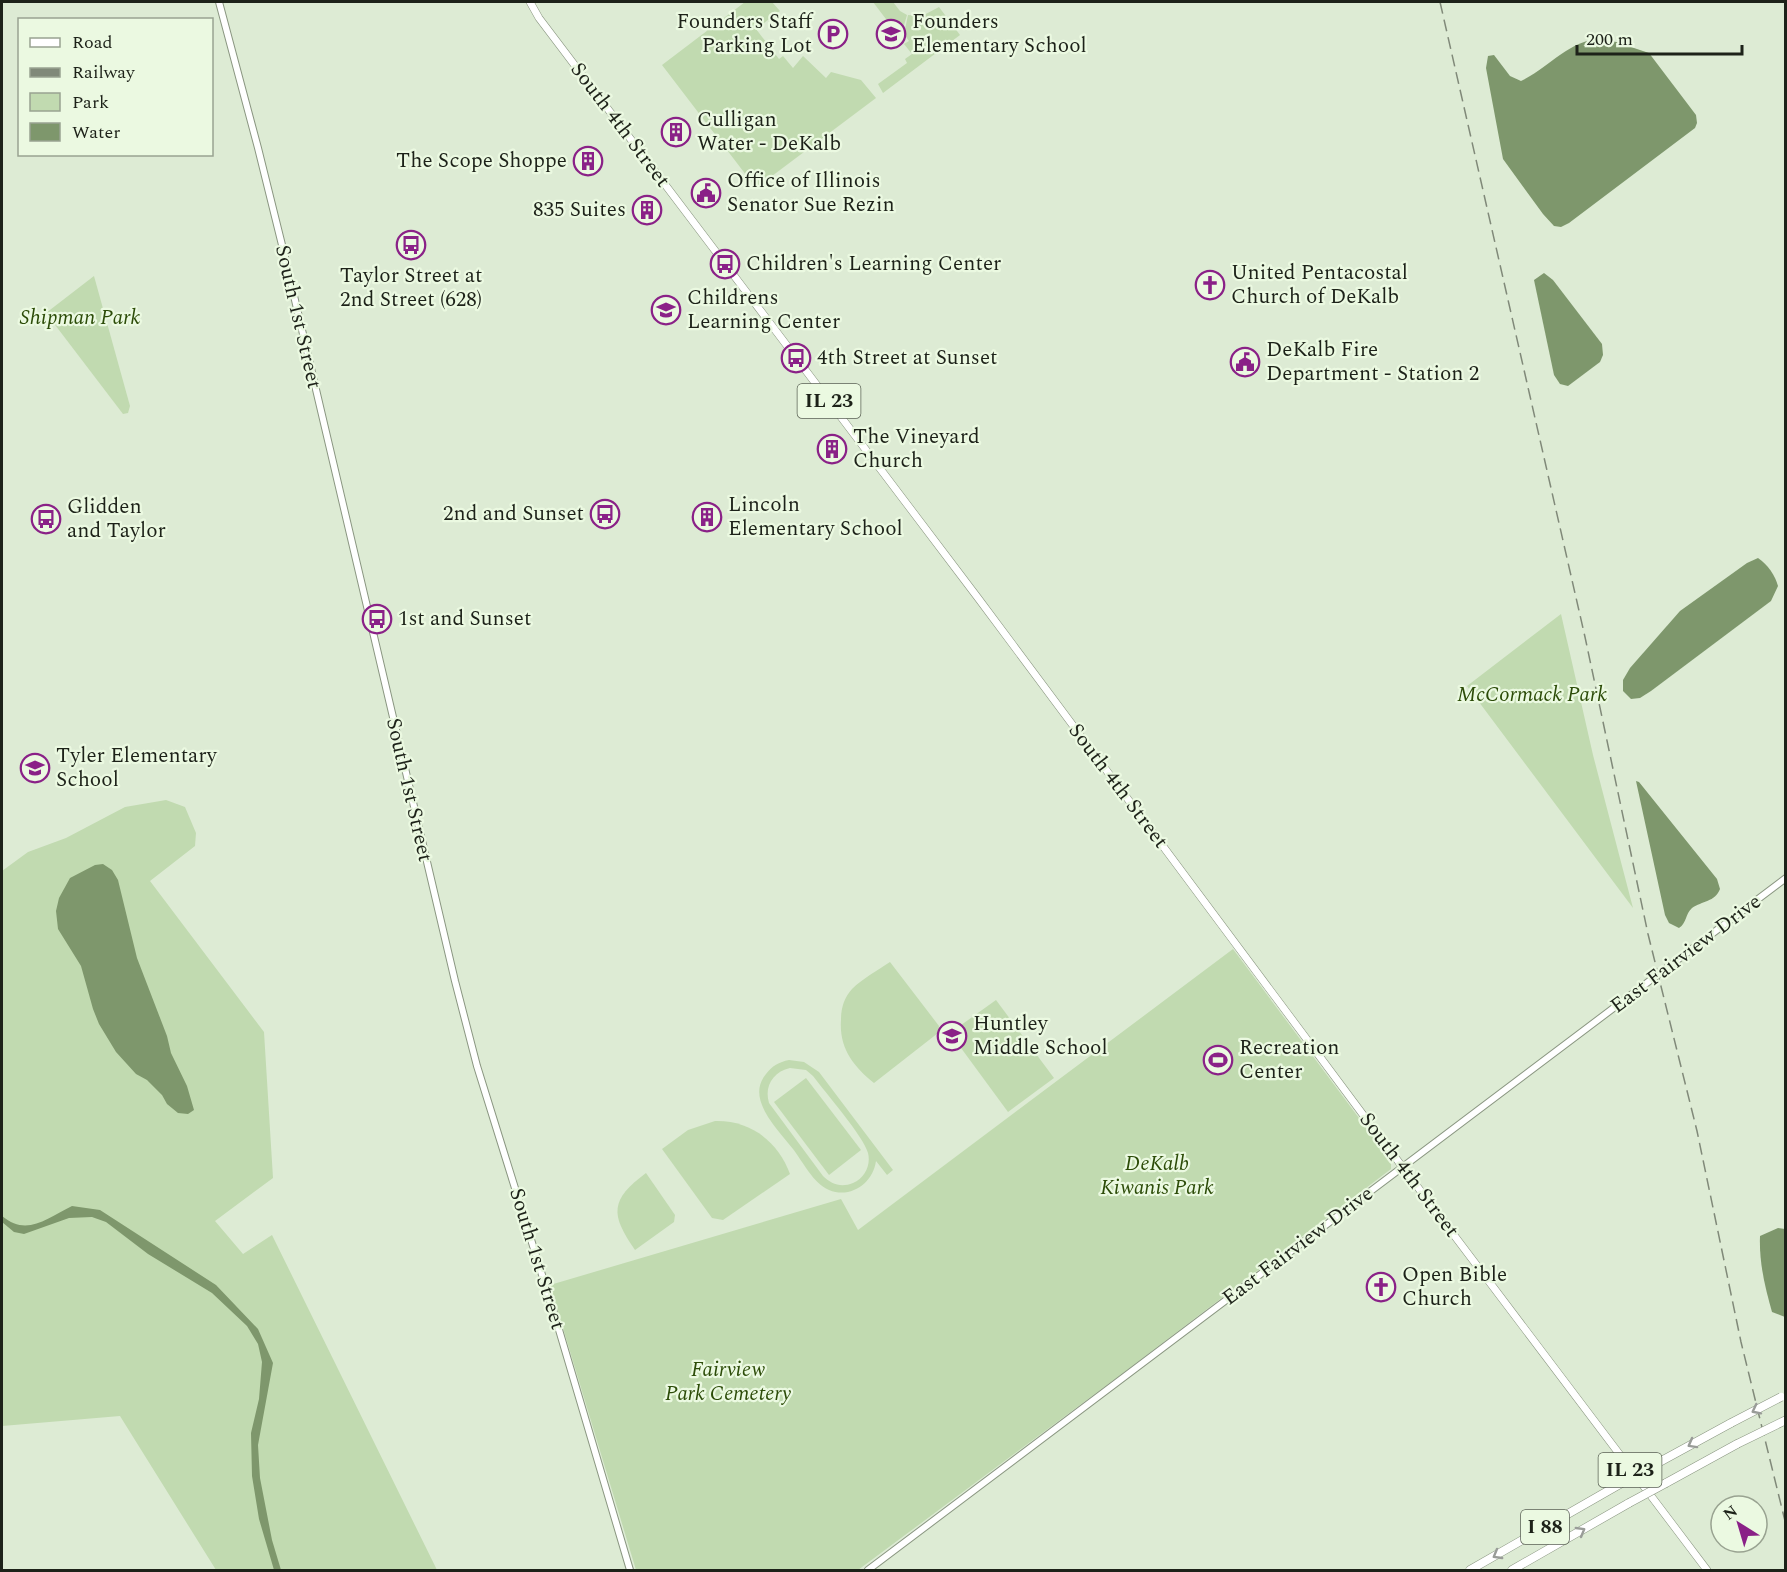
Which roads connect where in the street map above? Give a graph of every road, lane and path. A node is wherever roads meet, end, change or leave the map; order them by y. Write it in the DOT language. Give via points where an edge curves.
graph roads {
  1 [pos="219,2"];
  2 [pos="530,2"];
  3 [pos="1785,878"];
  4 [pos="1403,1167"];
  5 [pos="1783,1396"];
  6 [pos="1785,1420"];
  7 [pos="630,1570"];
  8 [pos="868,1570"];
  9 [pos="1470,1570"];
  10 [pos="1512,1570"];
  11 [pos="1707,1570"];
  1 -- 7 [label="street, South 1st Street" via="258,148 477,1066"];
  2 -- 4 [label="main road, South 4th Street / IL 23"];
  3 -- 4 [label="street, East Fairview Drive"];
  4 -- 8 [label="street, East Fairview Drive"];
  4 -- 11 [label="main road, South 4th Street / IL 23"];
  5 -- 9 [label="highway, I 88, one-way, bridge"];
  10 -- 6 [label="highway, I 88, one-way, bridge"];
}
